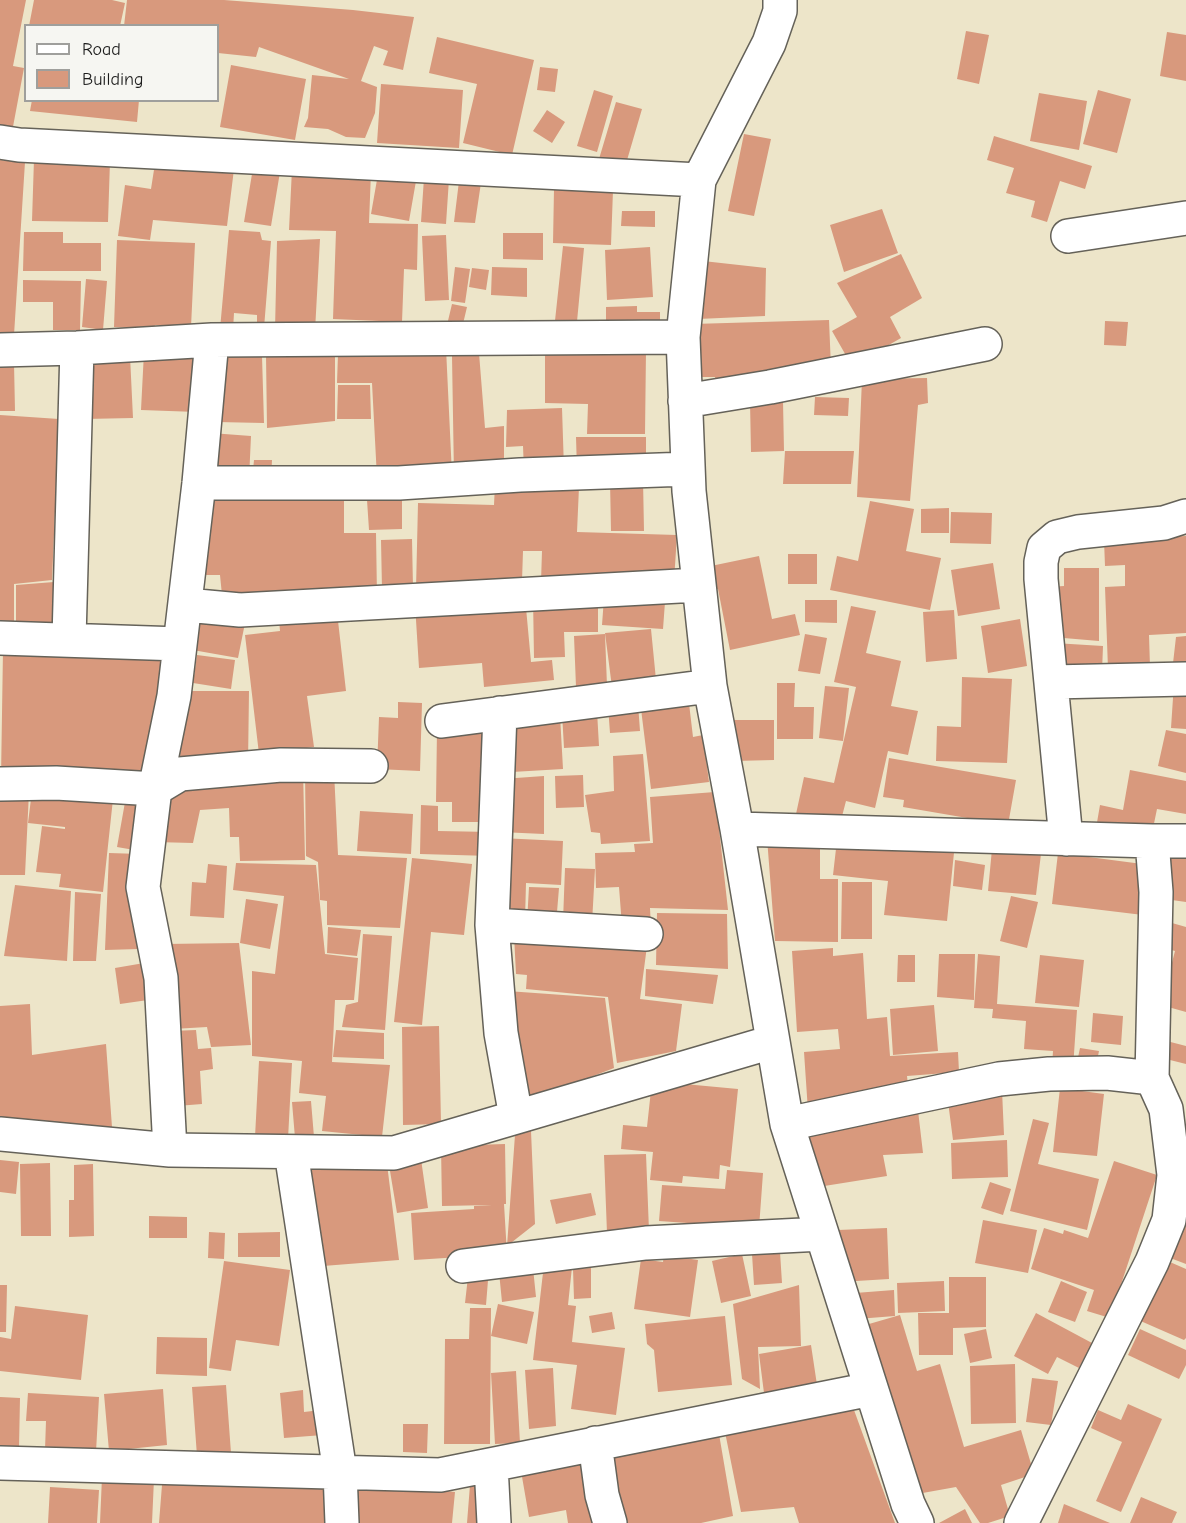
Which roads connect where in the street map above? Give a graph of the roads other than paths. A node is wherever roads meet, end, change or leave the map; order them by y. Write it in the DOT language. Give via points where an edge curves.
graph roads {
  1 [pos="780,0"];
  2 [pos="0,142"];
  3 [pos="699,180"];
  4 [pos="1186,218"];
  5 [pos="1068,236"];
  6 [pos="682,337"];
  7 [pos="212,340"];
  8 [pos="985,344"];
  9 [pos="77,348"];
  10 [pos="0,350"];
  11 [pos="685,400"];
  12 [pos="688,469"];
  13 [pos="199,483"];
  14 [pos="1186,516"];
  15 [pos="698,585"];
  16 [pos="185,603"];
  17 [pos="0,638"];
  18 [pos="69,639"];
  19 [pos="180,644"];
  20 [pos="1186,679"];
  21 [pos="1052,682"];
  22 [pos="710,686"];
  23 [pos="500,713"];
  24 [pos="442,721"];
  25 [pos="370,766"];
  26 [pos="0,784"];
  27 [pos="155,789"];
  28 [pos="737,829"];
  29 [pos="1066,839"];
  30 [pos="1186,841"];
  31 [pos="1152,842"];
  32 [pos="492,926"];
  33 [pos="646,934"];
  34 [pos="772,1042"];
  35 [pos="1152,1078"];
  36 [pos="1176,1113"];
  37 [pos="516,1117"];
  38 [pos="787,1124"];
  39 [pos="0,1134"];
  40 [pos="170,1150"];
  41 [pos="291,1152"];
  42 [pos="822,1234"];
  43 [pos="462,1266"];
  44 [pos="871,1389"];
  45 [pos="595,1443"];
  46 [pos="0,1462"];
  47 [pos="491,1465"];
  48 [pos="340,1472"];
  49 [pos="342,1523"];
  50 [pos="494,1523"];
  51 [pos="610,1523"];
  52 [pos="917,1523"];
  53 [pos="1021,1523"];
  1 -- 3 [label="street" via="769,43"];
  2 -- 3 [label="street"];
  3 -- 6 [label="street"];
  4 -- 5 [label="street"];
  6 -- 7 [label="street"];
  6 -- 11 [label="street"];
  7 -- 9 [label="street"];
  7 -- 13 [label="street"];
  8 -- 11 [label="street"];
  9 -- 10 [label="street"];
  9 -- 18 [label="street"];
  11 -- 12 [label="street"];
  12 -- 13 [label="street" via="399,483"];
  12 -- 15 [label="street"];
  13 -- 16 [label="street"];
  14 -- 21 [label="street" via="1164,523 1078,532 1057,537 1044,548 1041,579"];
  15 -- 16 [label="street" via="240,610"];
  15 -- 22 [label="street"];
  16 -- 19 [label="street"];
  17 -- 18 [label="street"];
  18 -- 19 [label="street"];
  19 -- 27 [label="street"];
  20 -- 21 [label="street"];
  21 -- 29 [label="street"];
  22 -- 23 [label="street"];
  22 -- 28 [label="street"];
  23 -- 24 [label="street"];
  23 -- 32 [label="street"];
  25 -- 27 [label="street" via="281,765 180,774"];
  26 -- 27 [label="street"];
  27 -- 40 [label="street" via="143,887 161,978"];
  28 -- 29 [label="street"];
  28 -- 34 [label="street"];
  29 -- 31 [label="street"];
  30 -- 31 [label="street"];
  31 -- 35 [label="street" via="1156,892"];
  32 -- 33 [label="street"];
  32 -- 37 [label="street" via="501,1033"];
  34 -- 37 [label="street"];
  34 -- 38 [label="street"];
  35 -- 36 [label="street"];
  35 -- 38 [label="street" via="1107,1073 999,1079"];
  36 -- 53 [label="street" via="1169,1220 1152,1262"];
  37 -- 41 [label="street" via="394,1153"];
  38 -- 42 [label="street"];
  39 -- 40 [label="street"];
  40 -- 41 [label="street"];
  41 -- 48 [label="street"];
  42 -- 43 [label="street" via="646,1243"];
  42 -- 44 [label="street"];
  44 -- 45 [label="street"];
  44 -- 52 [label="street"];
  45 -- 47 [label="street"];
  45 -- 51 [label="street"];
  46 -- 48 [label="street"];
  47 -- 48 [label="street" via="440,1475"];
  47 -- 50 [label="street"];
  48 -- 49 [label="street"];
}
